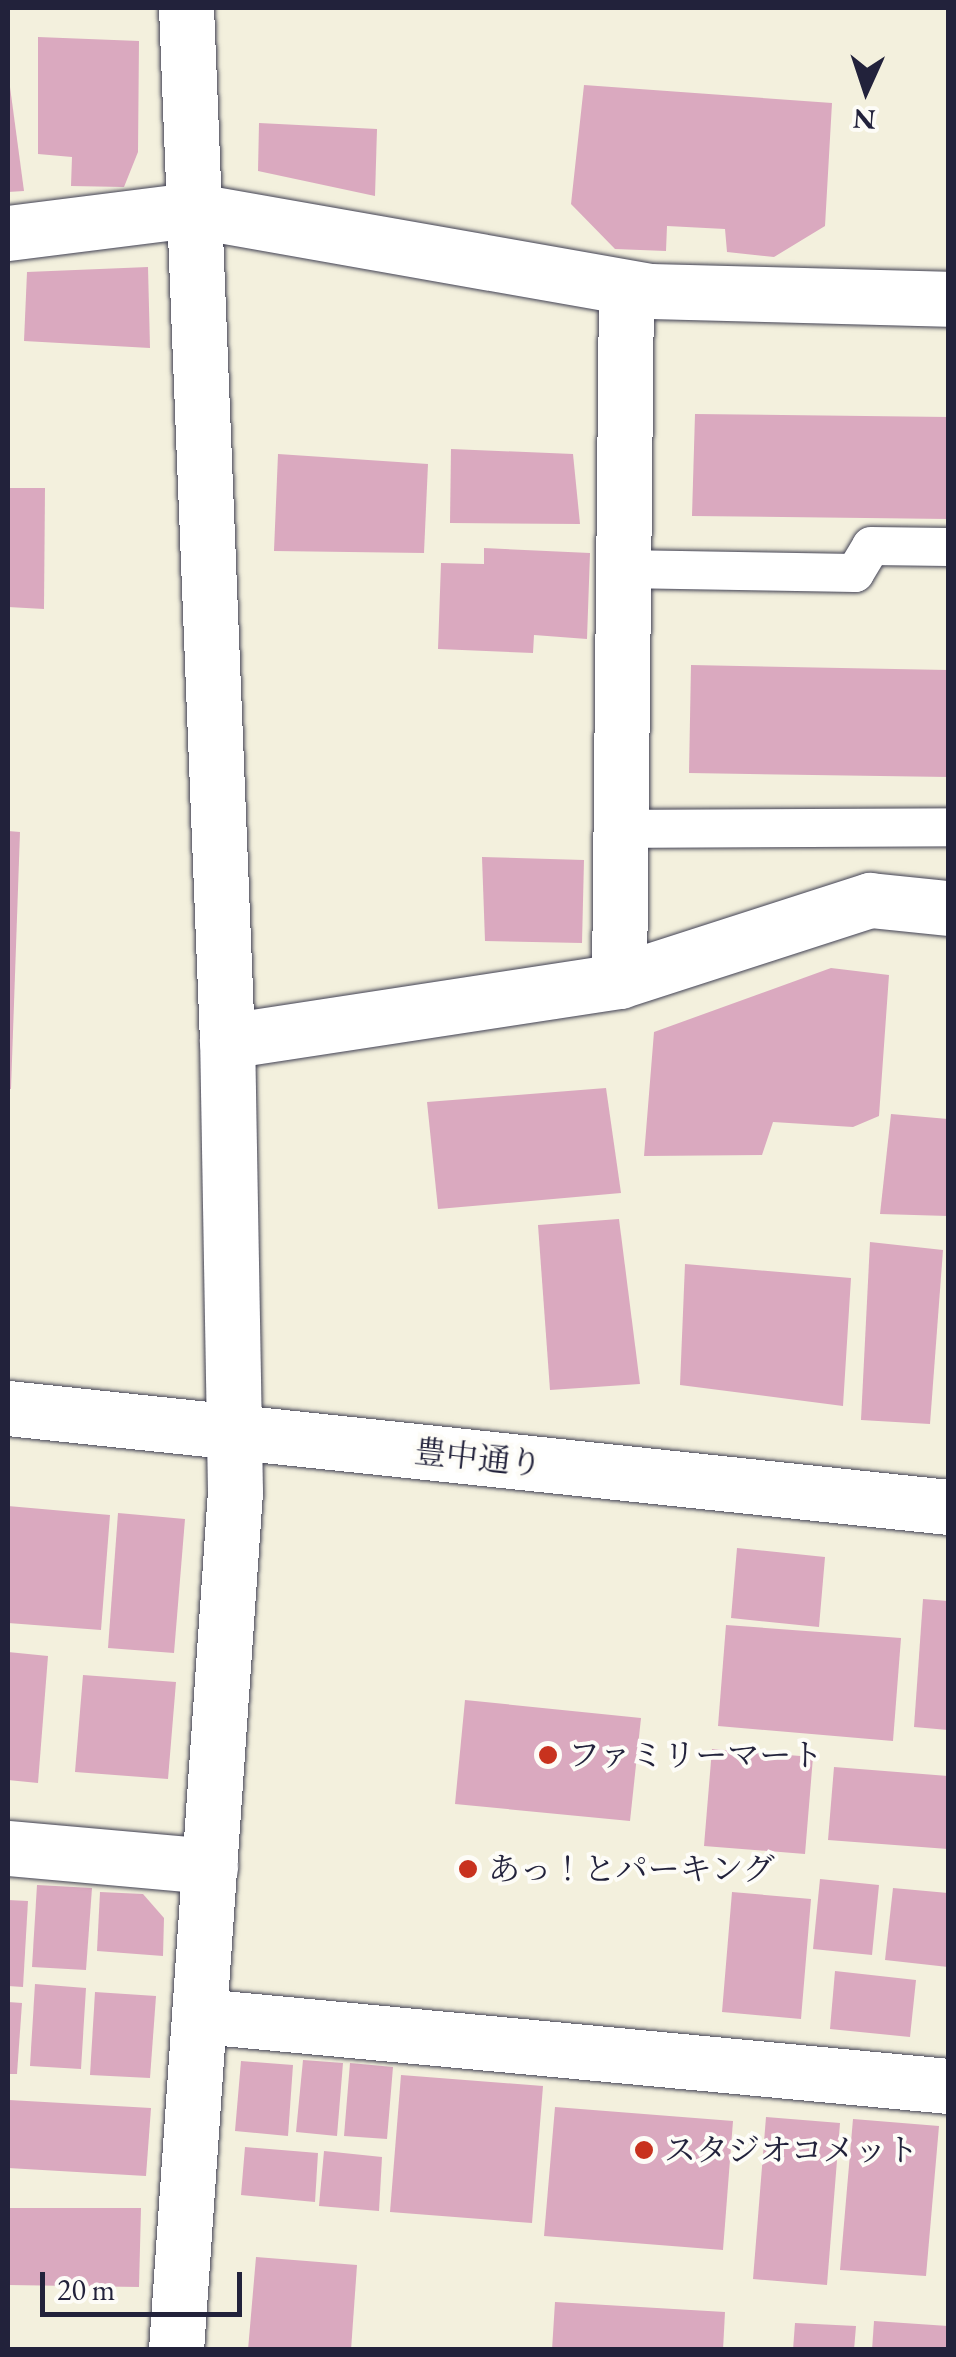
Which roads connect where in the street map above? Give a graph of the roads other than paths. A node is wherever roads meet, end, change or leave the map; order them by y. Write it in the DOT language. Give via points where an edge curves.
graph roads {
  1 [pos="186,8"];
  2 [pos="191,210"];
  3 [pos="8,233"];
  4 [pos="626,288"];
  5 [pos="948,299"];
  6 [pos="948,547"];
  7 [pos="622,569"];
  8 [pos="948,827"];
  9 [pos="618,829"];
  10 [pos="948,908"];
  11 [pos="618,981"];
  12 [pos="227,1041"];
  13 [pos="8,1408"];
  14 [pos="234,1432"];
  15 [pos="948,1507"];
  16 [pos="8,1848"];
  17 [pos="210,1866"];
  18 [pos="201,2016"];
  19 [pos="948,2086"];
  20 [pos="176,2350"];
  1 -- 2 [label="street"];
  2 -- 3 [label="street"];
  2 -- 4 [label="street"];
  2 -- 12 [label="street"];
  4 -- 5 [label="street"];
  4 -- 7 [label="street"];
  6 -- 7 [label="lane" via="871,546 855,574"];
  7 -- 9 [label="street"];
  8 -- 9 [label="lane"];
  9 -- 11 [label="street"];
  10 -- 11 [label="street" via="870,900"];
  11 -- 12 [label="street"];
  12 -- 14 [label="street"];
  13 -- 14 [label="street, 豊中通り"];
  14 -- 15 [label="street, 豊中通り"];
  14 -- 17 [label="street"];
  16 -- 17 [label="street"];
  17 -- 18 [label="street"];
  18 -- 19 [label="street"];
  18 -- 20 [label="street"];
}
